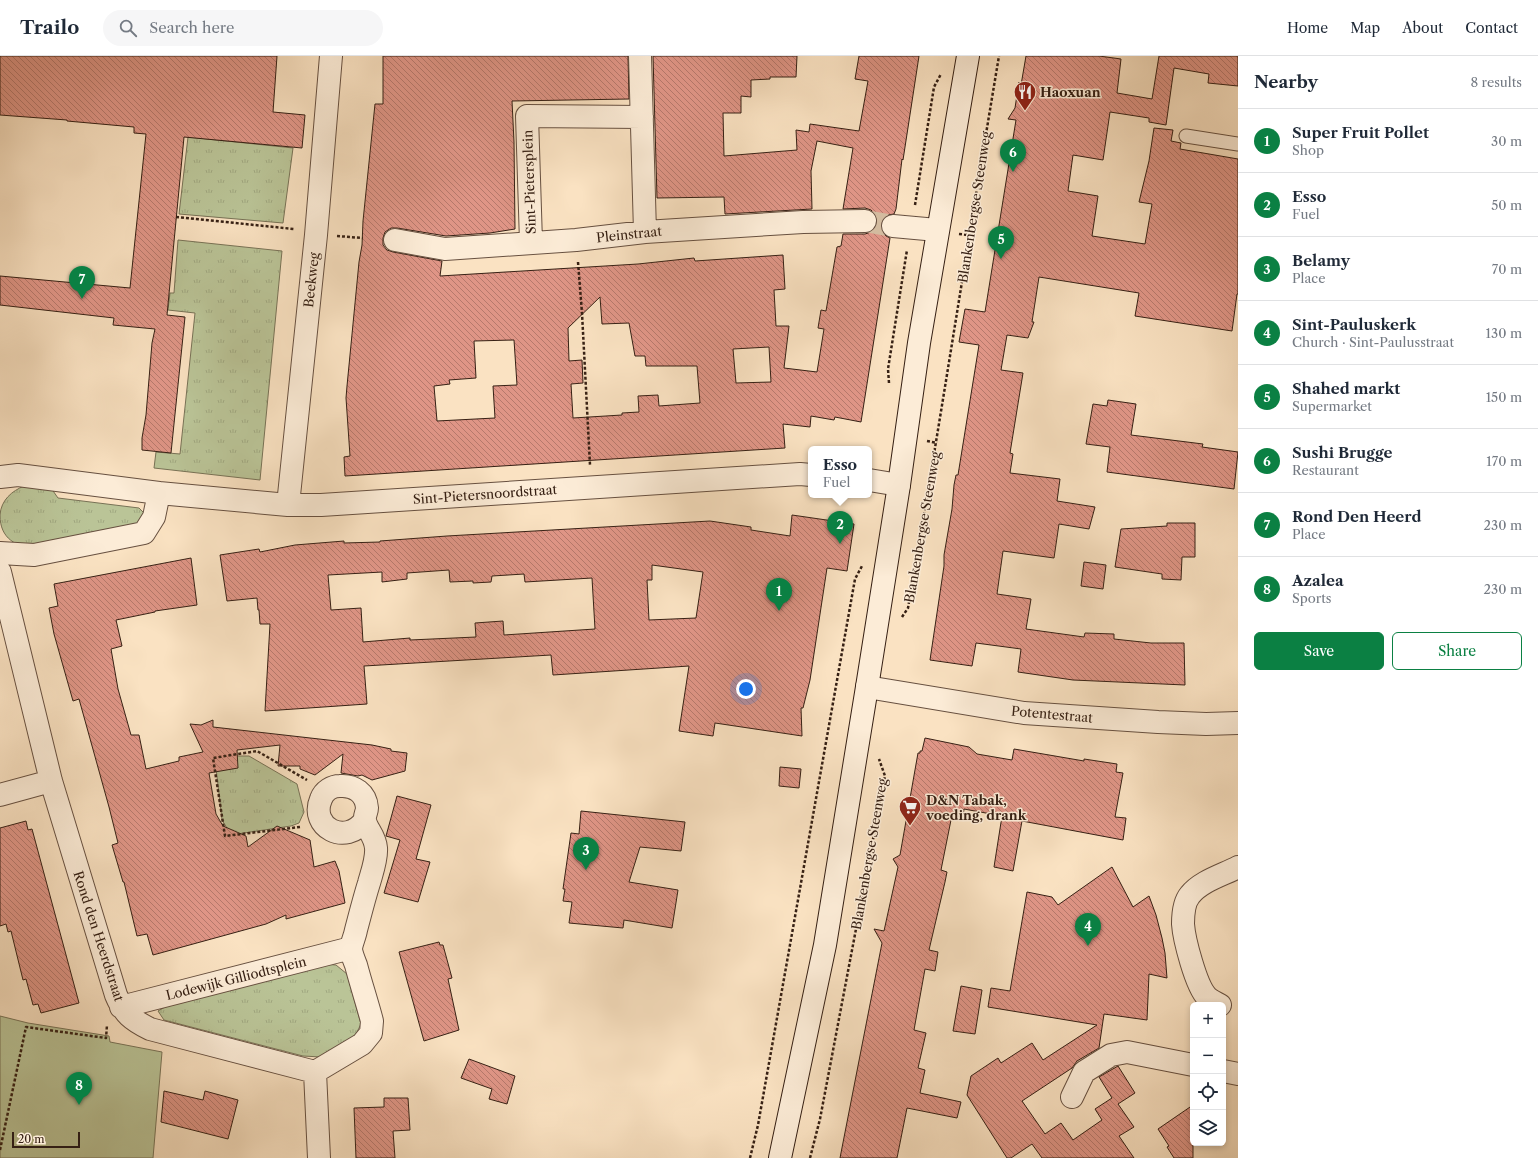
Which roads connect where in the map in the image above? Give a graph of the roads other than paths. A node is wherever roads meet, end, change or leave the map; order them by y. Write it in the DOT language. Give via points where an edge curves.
graph roads {
  1 [pos="331,56"];
  2 [pos="640,56"];
  3 [pos="968,56"];
  4 [pos="642,117"];
  5 [pos="1186,136"];
  6 [pos="1238,144"];
  7 [pos="865,221"];
  8 [pos="902,226"];
  9 [pos="937,230"];
  10 [pos="645,232"];
  11 [pos="395,240"];
  12 [pos="531,242"];
  13 [pos="808,475"];
  14 [pos="0,477"];
  15 [pos="872,480"];
  16 [pos="899,485"];
  17 [pos="160,493"];
  18 [pos="288,504"];
  19 [pos="0,552"];
  20 [pos="0,572"];
  21 [pos="867,687"];
  22 [pos="1238,723"];
  23 [pos="51,781"];
  24 [pos="0,795"];
  25 [pos="365,820"];
  26 [pos="1238,867"];
  27 [pos="351,948"];
  28 [pos="1215,1002"];
  29 [pos="1226,1007"];
  30 [pos="1238,1010"];
  31 [pos="124,1011"];
  32 [pos="1190,1064"];
  33 [pos="315,1072"];
  34 [pos="1226,1072"];
  35 [pos="1238,1074"];
  36 [pos="1072,1097"];
  37 [pos="318,1158"];
  38 [pos="780,1158"];
  1 -- 18 [label="street, Beekweg"];
  2 -- 4 [label="street"];
  3 -- 9 [label="street"];
  4 -- 10 [label="street"];
  4 -- 12 [label="street, Sint-Pietersplein" via="527,116"];
  5 -- 6 [label="lane"];
  7 -- 10 [label="street, Pleinstraat" via="803,222"];
  8 -- 9 [label="street"];
  9 -- 16 [label="street"];
  10 -- 12 [label="street, Pleinstraat"];
  11 -- 12 [label="street, Pleinstraat" via="445,249"];
  13 -- 18 [label="street, Sint-Pietersnoordstraat" via="321,505"];
  14 -- 17 [label="street, Sint-Pietersnoordstraat" via="18,475"];
  15 -- 16 [label="street"];
  16 -- 21 [label="street"];
  17 -- 18 [label="street, Sint-Pietersnoordstraat"];
  17 -- 19 [label="street" via="154,517 144,533 34,555"];
  20 -- 23 [label="street, Rond den Heerdstraat"];
  21 -- 22 [label="street, Potentestraat" via="1024,713 1158,722"];
  21 -- 38 [label="street" via="825,945"];
  23 -- 24 [label="street"];
  23 -- 31 [label="street, Rond den Heerdstraat" via="114,988"];
  25 -- 25 [label="street" via="366,800 357,789 339,786 324,794 319,806 321,818 333,831 350,832 360,827"];
  25 -- 27 [label="street" via="374,838 376,850"];
  26 -- 28 [label="street" via="1189,895 1184,909 1183,925 1198,981 1207,997"];
  27 -- 31 [label="street, Lodewijk Gilliodtsplein"];
  27 -- 33 [label="street" via="372,1021 371,1033 362,1044"];
  29 -- 30 [label="street"];
  31 -- 33 [label="street, Rond den Heerdstraat" via="139,1024 150,1028"];
  32 -- 36 [label="street" via="1127,1052 1111,1055 1084,1072"];
  33 -- 37 [label="street"];
  34 -- 35 [label="street"];
}
